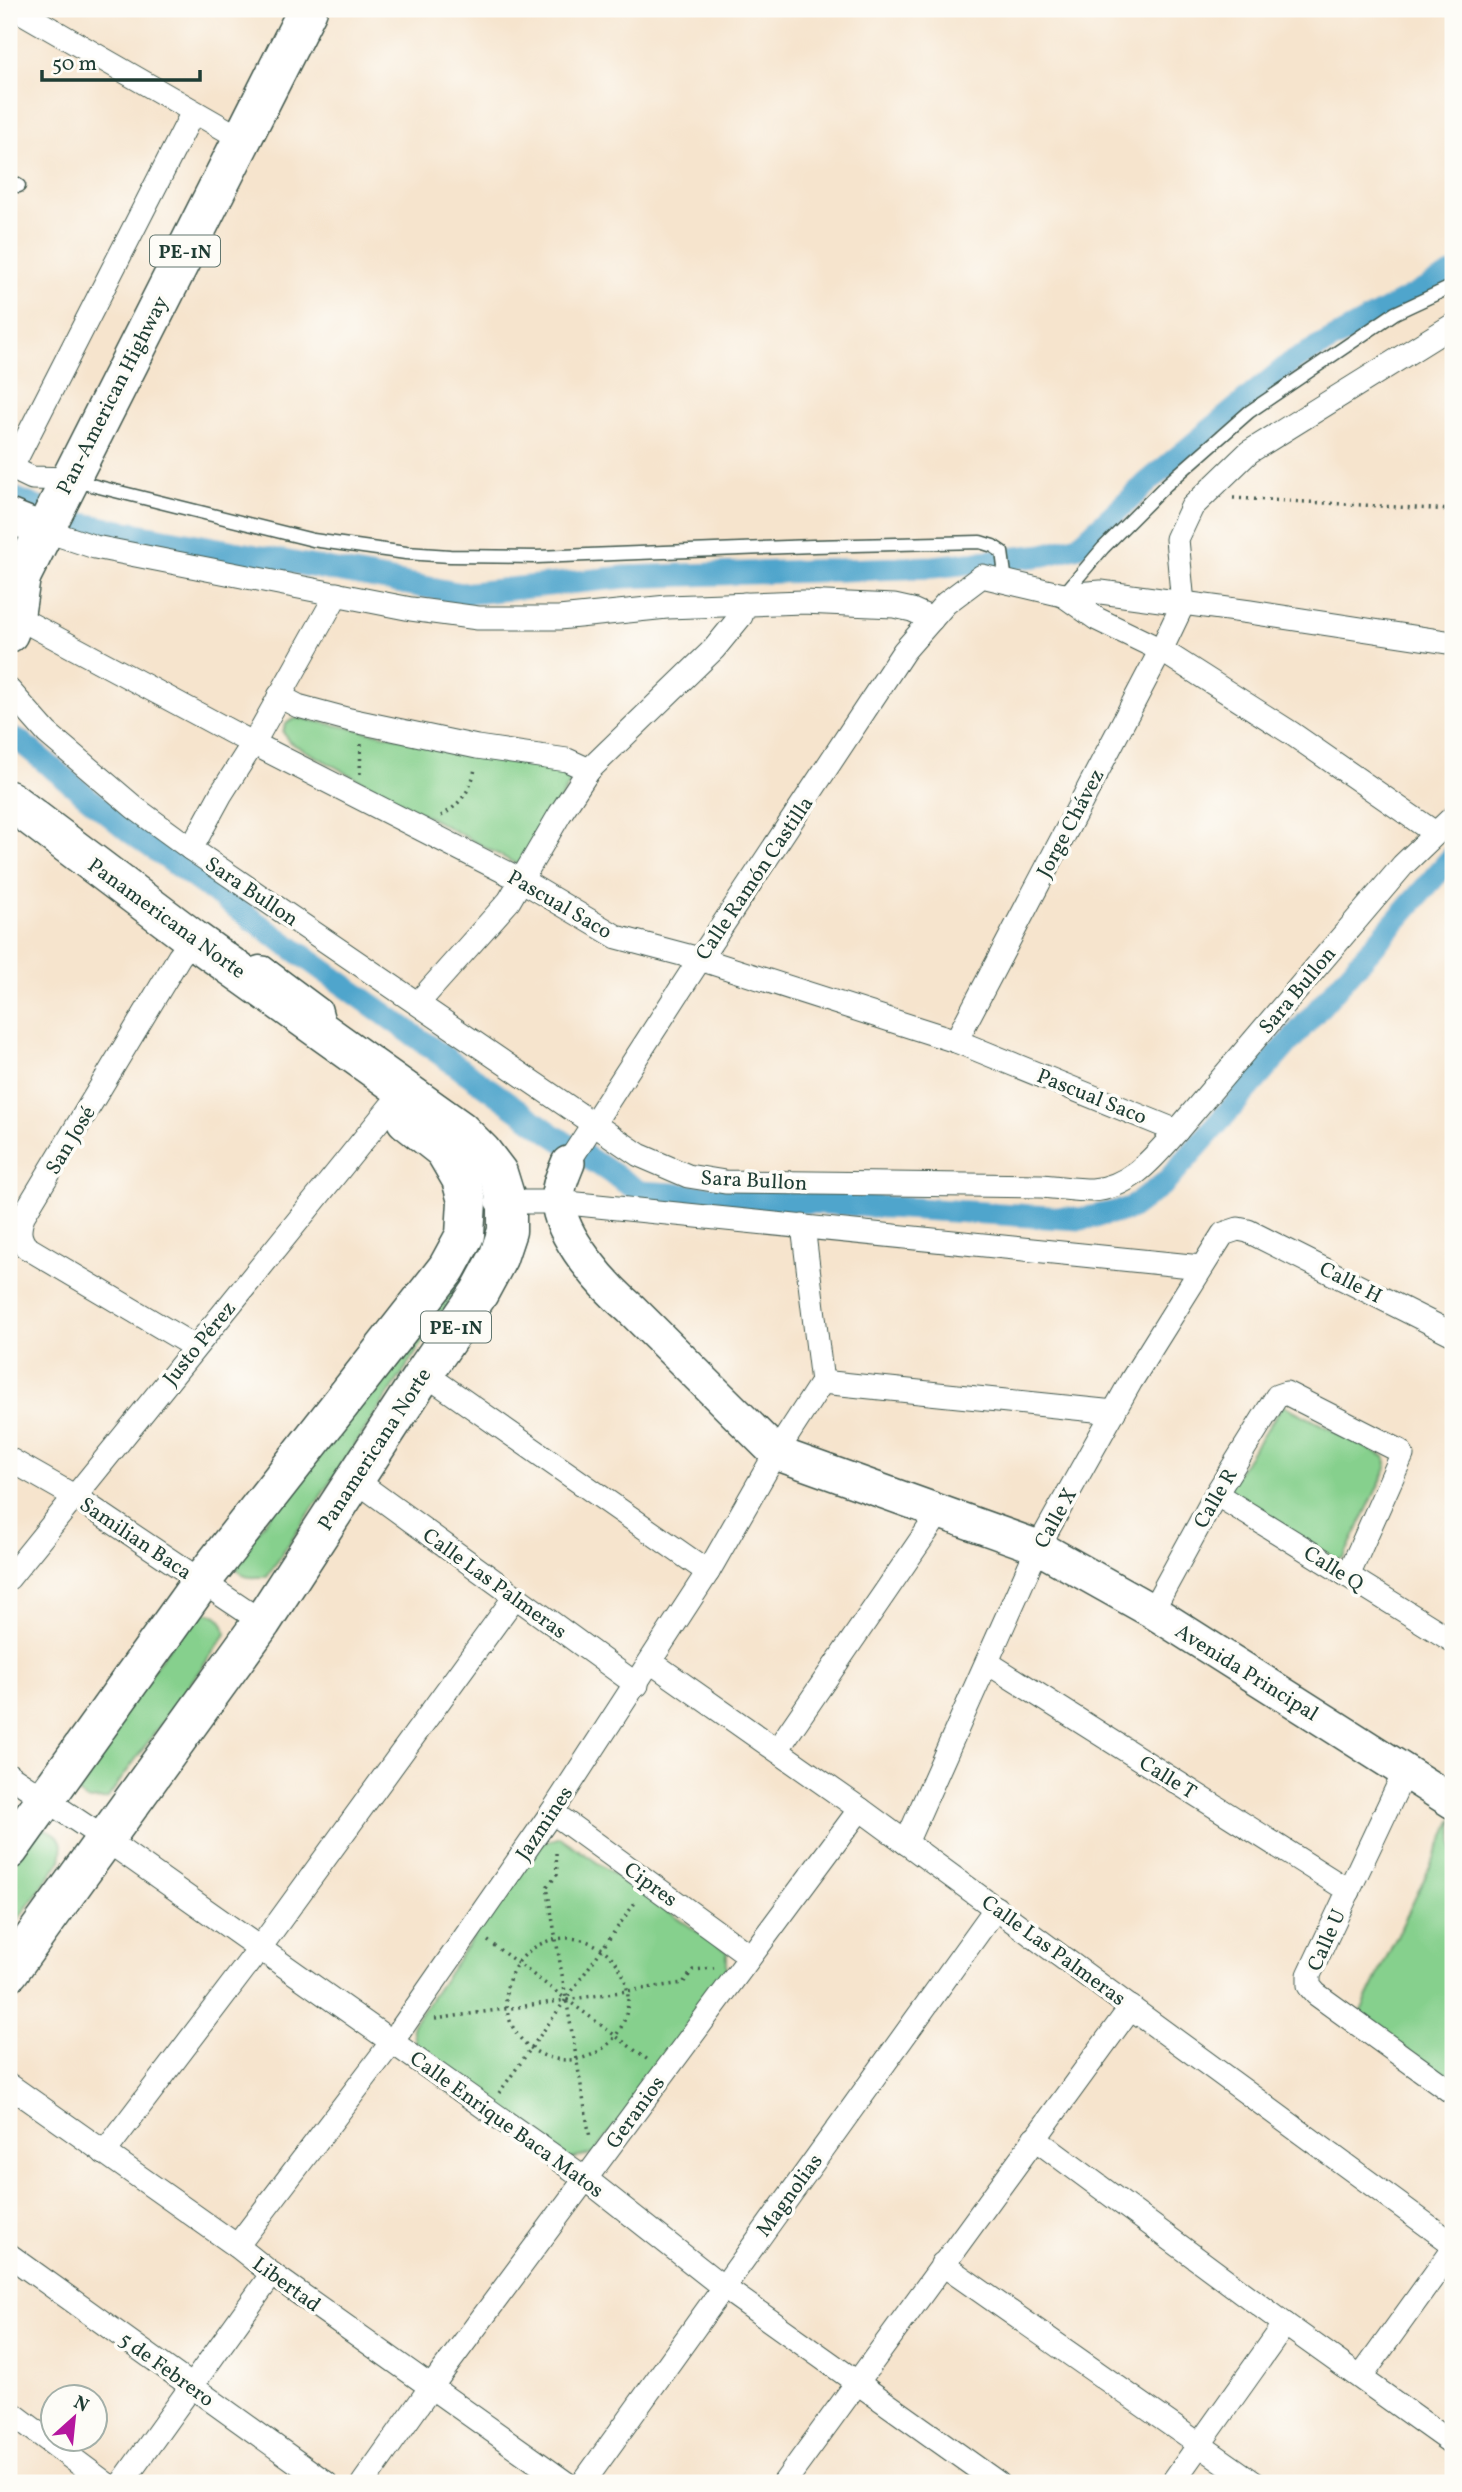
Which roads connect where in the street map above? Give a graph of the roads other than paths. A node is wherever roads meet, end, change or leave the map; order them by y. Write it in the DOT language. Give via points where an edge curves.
graph roads {
  1 [pos="16,9"];
  2 [pos="308,9"];
  3 [pos="194,111"];
  4 [pos="242,139"];
  5 [pos="1453,286"];
  6 [pos="1453,325"];
  7 [pos="10,468"];
  8 [pos="56,506"];
  9 [pos="9,516"];
  10 [pos="1006,574"];
  11 [pos="337,594"];
  12 [pos="1063,595"];
  13 [pos="13,604"];
  14 [pos="745,604"];
  15 [pos="1183,604"];
  16 [pos="932,619"];
  17 [pos="1453,643"];
  18 [pos="1161,650"];
  19 [pos="9,690"];
  20 [pos="279,696"];
  21 [pos="254,742"];
  22 [pos="589,770"];
  23 [pos="9,800"];
  24 [pos="1453,817"];
  25 [pos="9,830"];
  26 [pos="1435,833"];
  27 [pos="191,849"];
  28 [pos="521,880"];
  29 [pos="186,948"];
  30 [pos="700,959"];
  31 [pos="418,1003"];
  32 [pos="956,1041"];
  33 [pos="390,1107"];
  34 [pos="590,1128"];
  35 [pos="1177,1131"];
  36 [pos="568,1163"];
  37 [pos="467,1201"];
  38 [pos="507,1202"];
  39 [pos="558,1202"];
  40 [pos="803,1226"];
  41 [pos="1248,1231"];
  42 [pos="1201,1267"];
  43 [pos="1453,1334"];
  44 [pos="195,1347"];
  45 [pos="424,1373"];
  46 [pos="822,1382"];
  47 [pos="1114,1412"];
  48 [pos="776,1453"];
  49 [pos="9,1459"];
  50 [pos="354,1479"];
  51 [pos="1216,1494"];
  52 [pos="74,1496"];
  53 [pos="940,1512"];
  54 [pos="1038,1547"];
  55 [pos="708,1572"];
  56 [pos="1348,1576"];
  57 [pos="9,1578"];
  58 [pos="201,1582"];
  59 [pos="514,1598"];
  60 [pos="1152,1611"];
  61 [pos="262,1622"];
  62 [pos="1453,1641"];
  63 [pos="651,1662"];
  64 [pos="988,1663"];
  65 [pos="637,1685"];
  66 [pos="776,1751"];
  67 [pos="1405,1771"];
  68 [pos="9,1775"];
  69 [pos="47,1799"];
  70 [pos="1453,1802"];
  71 [pos="860,1809"];
  72 [pos="552,1812"];
  73 [pos="105,1839"];
  74 [pos="906,1843"];
  75 [pos="9,1850"];
  76 [pos="1349,1891"];
  77 [pos="996,1908"];
  78 [pos="258,1949"];
  79 [pos="750,1956"];
  80 [pos="9,1972"];
  81 [pos="1131,2007"];
  82 [pos="392,2042"];
  83 [pos="9,2085"];
  84 [pos="1453,2093"];
  85 [pos="1034,2138"];
  86 [pos="104,2153"];
  87 [pos="586,2179"];
  88 [pos="237,2246"];
  89 [pos="1453,2246"];
  90 [pos="9,2255"];
  91 [pos="942,2264"];
  92 [pos="272,2274"];
  93 [pos="723,2287"];
  94 [pos="1285,2324"];
  95 [pos="1361,2377"];
  96 [pos="857,2382"];
  97 [pos="431,2386"];
  98 [pos="192,2387"];
  99 [pos="9,2411"];
  100 [pos="1453,2444"];
  101 [pos="1199,2445"];
  102 [pos="105,2483"];
  103 [pos="122,2483"];
  104 [pos="326,2483"];
  105 [pos="363,2483"];
  106 [pos="566,2483"];
  107 [pos="583,2483"];
  108 [pos="784,2483"];
  109 [pos="998,2483"];
  110 [pos="1172,2483"];
  111 [pos="1254,2483"];
  1 -- 3 [label="street"];
  2 -- 4 [label="highway, Pan-American Highway / PE-1N"];
  3 -- 4 [label="street"];
  3 -- 7 [label="street"];
  4 -- 8 [label="highway, Pan-American Highway / PE-1N"];
  5 -- 12 [label="lane" via="1395,313 1249,412 1166,485"];
  6 -- 15 [label="street" via="1250,452 1192,507 1177,539"];
  7 -- 8 [label="street" via="32,478"];
  8 -- 9 [label="street"];
  8 -- 10 [label="lane" via="107,491 313,540 406,554 504,557 980,542 1002,551"];
  8 -- 11 [label="street" via="95,547"];
  8 -- 13 [label="highway, Pan-American Highway / PE-1N"];
  10 -- 12 [label="street"];
  10 -- 16 [label="street, Calle Ramón Castilla" via="982,576"];
  11 -- 14 [label="street" via="444,614 518,619"];
  11 -- 20 [label="street"];
  12 -- 15 [label="street" via="1101,592"];
  12 -- 18 [label="street" via="1097,619"];
  13 -- 21 [label="street, Pascual Saco"];
  14 -- 16 [label="street" via="894,606"];
  14 -- 22 [label="street" via="714,649"];
  15 -- 17 [label="street"];
  15 -- 18 [label="street, Jorge Chávez"];
  16 -- 30 [label="street, Calle Ramón Castilla" via="904,651"];
  18 -- 26 [label="street"];
  18 -- 32 [label="street, Jorge Chávez"];
  19 -- 27 [label="street, Sara Bullon" via="47,733"];
  20 -- 21 [label="street"];
  20 -- 22 [label="street" via="350,720 477,747 567,760"];
  21 -- 27 [label="street"];
  21 -- 28 [label="street, Pascual Saco"];
  22 -- 28 [label="street"];
  23 -- 29 [label="highway, Panamericana Norte / PE-1N"];
  24 -- 26 [label="street, Sara Bullon"];
  25 -- 29 [label="highway, Panamericana Norte / PE-1N"];
  26 -- 35 [label="street, Sara Bullon" via="1403,864"];
  27 -- 31 [label="street, Sara Bullon"];
  28 -- 30 [label="street, Pascual Saco" via="617,937"];
  28 -- 31 [label="street" via="509,901"];
  29 -- 33 [label="highway, Panamericana Norte / PE-1N"];
  29 -- 38 [label="highway, Panamericana Norte / PE-1N" via="236,969 460,1130 498,1173"];
  29 -- 44 [label="street, San José" via="23,1216 19,1239"];
  30 -- 32 [label="street, Pascual Saco"];
  30 -- 34 [label="street, Calle Ramón Castilla"];
  31 -- 34 [label="street, Sara Bullon"];
  32 -- 35 [label="street, Pascual Saco"];
  33 -- 37 [label="highway, Panamericana Norte / PE-1N" via="444,1150"];
  33 -- 44 [label="street, Justo Pérez"];
  34 -- 35 [label="street, Sara Bullon" via="688,1176 725,1182 1093,1190 1136,1173"];
  34 -- 36 [label="street, Calle Ramón Castilla"];
  36 -- 39 [label="street, Calle Ramón Castilla"];
  37 -- 38 [label="street"];
  37 -- 58 [label="highway, Panamericana Norte / PE-1N" via="465,1235 447,1268"];
  38 -- 39 [label="street"];
  38 -- 45 [label="highway, Panamericana Norte / PE-1N" via="508,1231 498,1258"];
  39 -- 40 [label="street"];
  39 -- 48 [label="street" via="573,1239 597,1276"];
  40 -- 42 [label="street"];
  40 -- 46 [label="street"];
  41 -- 42 [label="street, Calle X" via="1223,1234"];
  41 -- 43 [label="street, Calle H"];
  42 -- 47 [label="street, Calle X"];
  44 -- 52 [label="street, Justo Pérez"];
  45 -- 50 [label="highway, Panamericana Norte / PE-1N"];
  45 -- 55 [label="street"];
  46 -- 47 [label="street"];
  46 -- 48 [label="street, Jazmines"];
  47 -- 54 [label="street, Calle X"];
  48 -- 53 [label="street, Avenida Principal"];
  48 -- 55 [label="street, Jazmines"];
  49 -- 52 [label="street, Samilian Baca"];
  50 -- 59 [label="street, Calle Las Palmeras"];
  50 -- 61 [label="highway, Panamericana Norte / PE-1N"];
  51 -- 56 [label="street, Calle Q"];
  51 -- 56 [label="street, Calle R" via="1278,1396 1286,1393 1400,1451"];
  51 -- 60 [label="street, Calle R"];
  52 -- 57 [label="street, Justo Pérez"];
  52 -- 58 [label="street, Samilian Baca"];
  53 -- 54 [label="street, Avenida Principal"];
  53 -- 66 [label="street"];
  54 -- 60 [label="street, Avenida Principal"];
  54 -- 64 [label="street, Calle X"];
  55 -- 63 [label="street, Jazmines"];
  56 -- 62 [label="street, Calle Q"];
  58 -- 61 [label="street, Samilian Baca"];
  58 -- 69 [label="highway, Panamericana Norte / PE-1N"];
  59 -- 65 [label="street, Calle Las Palmeras"];
  59 -- 78 [label="street"];
  60 -- 67 [label="street, Avenida Principal"];
  61 -- 73 [label="highway, Panamericana Norte / PE-1N"];
  63 -- 65 [label="street, Jazmines"];
  63 -- 66 [label="street, Calle Las Palmeras"];
  64 -- 74 [label="street, Calle X"];
  64 -- 76 [label="street, Calle T"];
  65 -- 72 [label="street, Jazmines"];
  66 -- 71 [label="street, Calle Las Palmeras"];
  67 -- 70 [label="street, Avenida Principal"];
  67 -- 76 [label="street, Calle U"];
  68 -- 69 [label="street, Calle Enrique Baca Matos"];
  69 -- 73 [label="street, Calle Enrique Baca Matos"];
  69 -- 75 [label="highway, Panamericana Norte / PE-1N"];
  71 -- 74 [label="street, Calle Las Palmeras"];
  71 -- 79 [label="street, Geranios"];
  72 -- 79 [label="street, Cipres"];
  72 -- 82 [label="street, Jazmines"];
  73 -- 78 [label="street, Calle Enrique Baca Matos"];
  73 -- 80 [label="highway, Panamericana Norte / PE-1N"];
  74 -- 77 [label="street, Calle Las Palmeras"];
  76 -- 84 [label="street, Calle U" via="1309,1975 1309,1986"];
  77 -- 81 [label="street, Calle Las Palmeras"];
  77 -- 93 [label="street, Magnolias"];
  78 -- 82 [label="street, Calle Enrique Baca Matos"];
  78 -- 86 [label="street"];
  79 -- 87 [label="street, Geranios"];
  81 -- 85 [label="street"];
  81 -- 89 [label="street, Calle Las Palmeras"];
  82 -- 87 [label="street, Calle Enrique Baca Matos"];
  82 -- 88 [label="street, Jazmines"];
  83 -- 86 [label="street, Libertad"];
  85 -- 91 [label="street"];
  85 -- 94 [label="street"];
  86 -- 88 [label="street, Libertad"];
  87 -- 93 [label="street, Calle Enrique Baca Matos"];
  87 -- 97 [label="street, Geranios"];
  88 -- 92 [label="street, Libertad"];
  89 -- 95 [label="street"];
  90 -- 98 [label="street, 5 de Febrero"];
  91 -- 96 [label="street"];
  91 -- 101 [label="street"];
  92 -- 97 [label="street, Libertad"];
  92 -- 98 [label="street"];
  93 -- 96 [label="street, Calle Enrique Baca Matos"];
  93 -- 107 [label="street, Magnolias"];
  94 -- 95 [label="street"];
  94 -- 101 [label="street"];
  95 -- 100 [label="street"];
  96 -- 108 [label="street"];
  96 -- 109 [label="street, Calle Enrique Baca Matos"];
  97 -- 105 [label="street, Geranios"];
  97 -- 106 [label="street, Libertad"];
  98 -- 103 [label="street"];
  98 -- 104 [label="street, 5 de Febrero"];
  99 -- 102 [label="street"];
  101 -- 110 [label="street"];
  101 -- 111 [label="street"];
}
